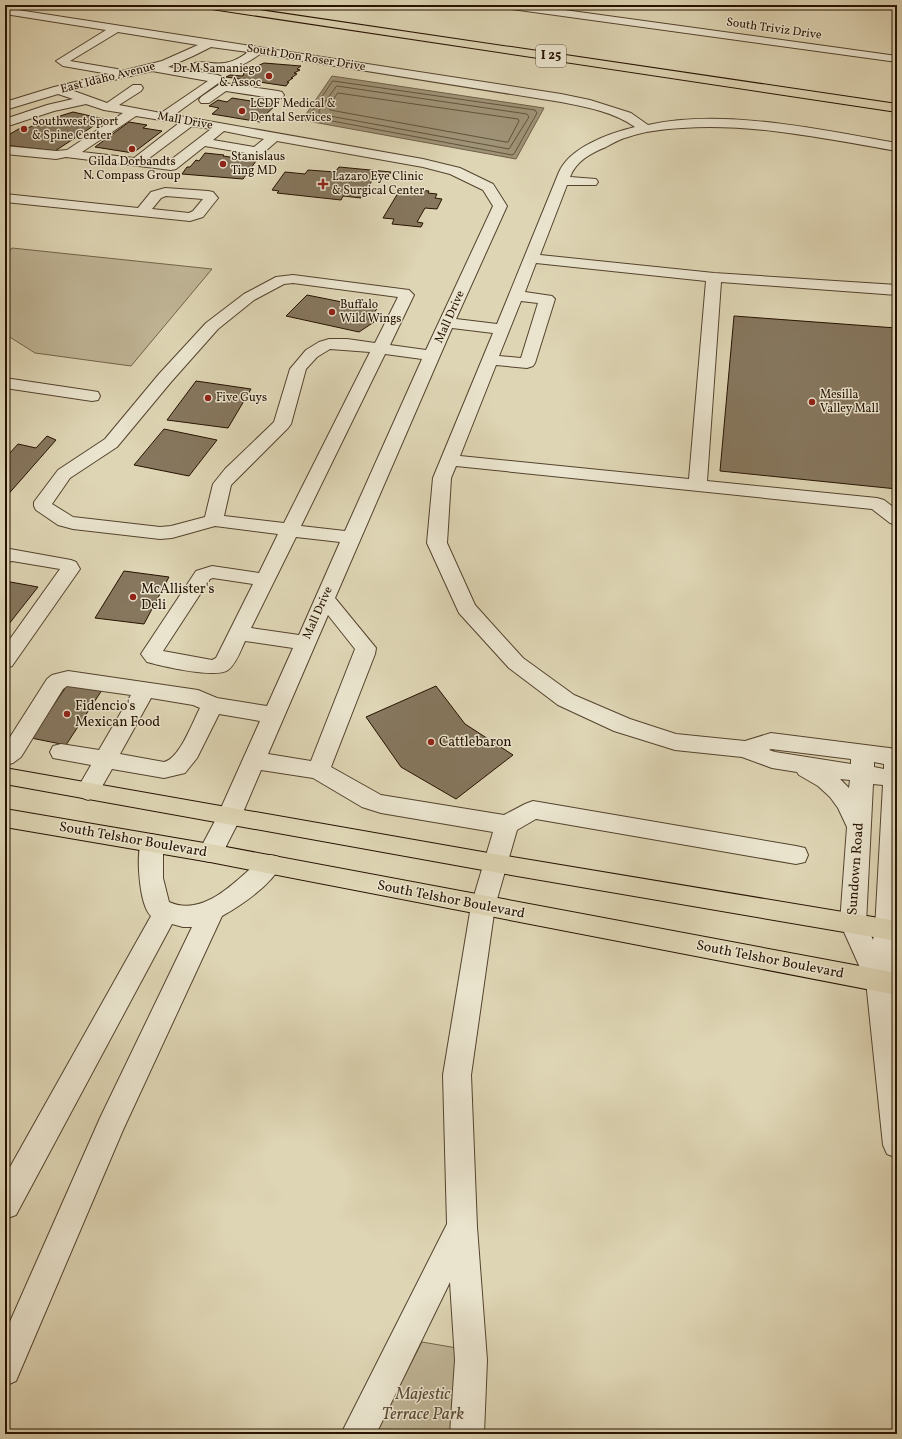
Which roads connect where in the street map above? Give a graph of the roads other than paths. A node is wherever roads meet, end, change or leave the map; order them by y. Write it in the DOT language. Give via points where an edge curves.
graph roads {
  1 [pos="205,5"];
  2 [pos="505,5"];
  3 [pos="573,5"];
  4 [pos="5,11"];
  5 [pos="117,28"];
  6 [pos="717,30"];
  7 [pos="84,36"];
  8 [pos="100,38"];
  9 [pos="209,43"];
  10 [pos="824,44"];
  11 [pos="865,46"];
  12 [pos="259,50"];
  13 [pos="897,59"];
  14 [pos="174,61"];
  15 [pos="152,67"];
  16 [pos="128,73"];
  17 [pos="136,88"];
  18 [pos="58,90"];
  19 [pos="278,95"];
  20 [pos="192,97"];
  21 [pos="86,100"];
  22 [pos="206,100"];
  23 [pos="5,106"];
  24 [pos="108,107"];
  25 [pos="897,108"];
  26 [pos="133,112"];
  27 [pos="616,115"];
  28 [pos="177,119"];
  29 [pos="5,124"];
  30 [pos="672,125"];
  31 [pos="222,127"];
  32 [pos="641,130"];
  33 [pos="816,134"];
  34 [pos="274,136"];
  35 [pos="203,142"];
  36 [pos="602,142"];
  37 [pos="829,147"];
  38 [pos="897,147"];
  39 [pos="5,150"];
  40 [pos="68,154"];
  41 [pos="137,162"];
  42 [pos="562,181"];
  43 [pos="591,182"];
  44 [pos="5,198"];
  45 [pos="142,212"];
  46 [pos="531,258"];
  47 [pos="714,276"];
  48 [pos="897,290"];
  49 [pos="515,296"];
  50 [pos="449,318"];
  51 [pos="504,324"];
  52 [pos="380,349"];
  53 [pos="432,355"];
  54 [pos="489,360"];
  55 [pos="5,383"];
  56 [pos="92,396"];
  57 [pos="449,460"];
  58 [pos="698,485"];
  59 [pos="897,519"];
  60 [pos="214,520"];
  61 [pos="290,530"];
  62 [pos="351,538"];
  63 [pos="5,557"];
  64 [pos="265,580"];
  65 [pos="325,599"];
  66 [pos="239,633"];
  67 [pos="305,643"];
  68 [pos="5,661"];
  69 [pos="145,689"];
  70 [pos="212,705"];
  71 [pos="273,715"];
  72 [pos="745,749"];
  73 [pos="61,752"];
  74 [pos="5,757"];
  75 [pos="253,760"];
  76 [pos="105,761"];
  77 [pos="862,763"];
  78 [pos="797,764"];
  79 [pos="896,768"];
  80 [pos="318,770"];
  81 [pos="5,776"];
  82 [pos="88,791"];
  83 [pos="229,817"];
  84 [pos="5,818"];
  85 [pos="507,825"];
  86 [pos="859,827"];
  87 [pos="895,832"];
  88 [pos="152,843"];
  89 [pos="210,853"];
  90 [pos="796,855"];
  91 [pos="494,863"];
  92 [pos="270,864"];
  93 [pos="482,906"];
  94 [pos="213,909"];
  95 [pos="166,912"];
  96 [pos="853,923"];
  97 [pos="892,930"];
  98 [pos="888,982"];
  99 [pos="894,1089"];
  100 [pos="897,1145"];
  101 [pos="5,1205"];
  102 [pos="462,1227"];
  103 [pos="5,1370"];
  104 [pos="358,1434"];
  105 [pos="467,1434"];
  1 -- 25 [label="main road, I 25"];
  2 -- 6 [label="street, South Triviz Drive"];
  3 -- 6 [label="street"];
  4 -- 5 [label="street, South Don Roser Drive"];
  5 -- 8 [label="street"];
  5 -- 9 [label="street, South Don Roser Drive"];
  6 -- 10 [label="street, South Triviz Drive"];
  7 -- 8 [label="street"];
  8 -- 16 [label="street" via="62,62"];
  9 -- 12 [label="street, South Don Roser Drive"];
  9 -- 14 [label="street, East Idaho Avenue"];
  10 -- 11 [label="street"];
  10 -- 13 [label="street, South Triviz Drive"];
  12 -- 14 [label="street" via="238,65 225,68"];
  12 -- 27 [label="street, South Don Roser Drive" via="561,98 586,103"];
  14 -- 15 [label="street, East Idaho Avenue"];
  15 -- 16 [label="street, East Idaho Avenue"];
  15 -- 20 [label="street" via="218,79"];
  16 -- 18 [label="street, East Idaho Avenue"];
  17 -- 24 [label="street"];
  18 -- 21 [label="street, Mall Drive"];
  18 -- 23 [label="street, East Idaho Avenue"];
  19 -- 22 [label="street" via="224,87"];
  20 -- 22 [label="street"];
  20 -- 28 [label="street"];
  21 -- 24 [label="street, Mall Drive"];
  21 -- 29 [label="street" via="44,110"];
  22 -- 28 [label="street"];
  24 -- 26 [label="street, Mall Drive"];
  26 -- 28 [label="street, Mall Drive"];
  26 -- 40 [label="street"];
  27 -- 30 [label="street"];
  27 -- 32 [label="street, South Don Roser Drive"];
  27 -- 36 [label="street" via="614,130"];
  28 -- 31 [label="street, Mall Drive"];
  28 -- 41 [label="street"];
  30 -- 32 [label="street"];
  30 -- 33 [label="street" via="732,123"];
  31 -- 34 [label="street, Mall Drive"];
  31 -- 35 [label="street"];
  32 -- 36 [label="street"];
  33 -- 37 [label="street"];
  33 -- 38 [label="street"];
  34 -- 35 [label="street" via="257,151"];
  34 -- 50 [label="street, Mall Drive" via="423,163 455,171 488,187 500,206"];
  35 -- 41 [label="street" via="171,166"];
  36 -- 42 [label="street" via="582,154 568,167"];
  39 -- 40 [label="street" via="52,155"];
  40 -- 41 [label="street"];
  42 -- 43 [label="street"];
  42 -- 46 [label="street"];
  44 -- 45 [label="street"];
  46 -- 47 [label="street"];
  46 -- 49 [label="street"];
  47 -- 48 [label="street"];
  47 -- 58 [label="street"];
  49 -- 51 [label="street"];
  49 -- 54 [label="street" via="548,299 527,363"];
  50 -- 51 [label="street"];
  50 -- 53 [label="street, Mall Drive"];
  51 -- 54 [label="street"];
  52 -- 53 [label="street"];
  52 -- 60 [label="street" via="331,344 301,363 282,424 222,484"];
  52 -- 60 [label="street" via="406,295 293,279 281,280 249,297 212,326 111,443 64,474 43,506 65,521 73,523 160,533"];
  52 -- 61 [label="street"];
  53 -- 62 [label="street, Mall Drive"];
  54 -- 57 [label="street"];
  55 -- 56 [label="street"];
  57 -- 58 [label="street"];
  57 -- 72 [label="street" via="442,478 437,543 466,608 516,663 566,700 622,725 675,742"];
  58 -- 59 [label="street" via="877,504"];
  60 -- 61 [label="street"];
  61 -- 62 [label="street"];
  61 -- 64 [label="street"];
  62 -- 65 [label="street, Mall Drive"];
  63 -- 68 [label="street" via="10,555 64,564 70,569"];
  64 -- 66 [label="street"];
  64 -- 66 [label="street" via="212,572 203,575 151,654 154,657 219,666 224,662"];
  65 -- 67 [label="street, Mall Drive"];
  65 -- 80 [label="street" via="366,648"];
  66 -- 67 [label="street"];
  67 -- 71 [label="street, Mall Drive"];
  69 -- 70 [label="street" via="198,698"];
  69 -- 74 [label="street" via="68,678 60,680 13,751"];
  69 -- 76 [label="street"];
  70 -- 71 [label="street"];
  70 -- 76 [label="street" via="186,758 177,767 164,770"];
  71 -- 75 [label="street, Mall Drive"];
  72 -- 77 [label="street" via="771,741"];
  72 -- 78 [label="street" via="772,760"];
  73 -- 76 [label="street"];
  75 -- 80 [label="street"];
  75 -- 83 [label="street, Mall Drive"];
  76 -- 82 [label="street"];
  77 -- 78 [label="street"];
  77 -- 79 [label="street"];
  77 -- 86 [label="street, Sundown Road"];
  78 -- 86 [label="street" via="838,789 851,807"];
  79 -- 87 [label="street, Sundown Road"];
  80 -- 85 [label="street" via="370,801"];
  81 -- 82 [label="main road"];
  82 -- 83 [label="main road"];
  83 -- 89 [label="street, Mall Drive"];
  83 -- 91 [label="main road"];
  84 -- 88 [label="main road, South Telshor Boulevard"];
  85 -- 90 [label="street" via="533,810"];
  85 -- 91 [label="street"];
  86 -- 96 [label="street, Sundown Road"];
  87 -- 97 [label="street, Sundown Road"];
  88 -- 89 [label="main road, South Telshor Boulevard"];
  88 -- 95 [label="street" via="151,878 158,908"];
  89 -- 92 [label="main road, South Telshor Boulevard"];
  91 -- 93 [label="street"];
  91 -- 96 [label="main road"];
  92 -- 93 [label="main road, South Telshor Boulevard"];
  92 -- 94 [label="street" via="245,888"];
  93 -- 98 [label="main road, South Telshor Boulevard"];
  93 -- 102 [label="street" via="457,1075"];
  94 -- 95 [label="street" via="190,918"];
  94 -- 103 [label="street" via="110,1127"];
  95 -- 101 [label="street"];
  96 -- 97 [label="main road"];
  96 -- 98 [label="street, Sundown Road"];
  97 -- 98 [label="street, Sundown Road"];
  98 -- 99 [label="street, Sundown Road"];
  99 -- 100 [label="street, Sundown Road"];
  102 -- 104 [label="street"];
  102 -- 105 [label="street" via="471,1360"];
}
